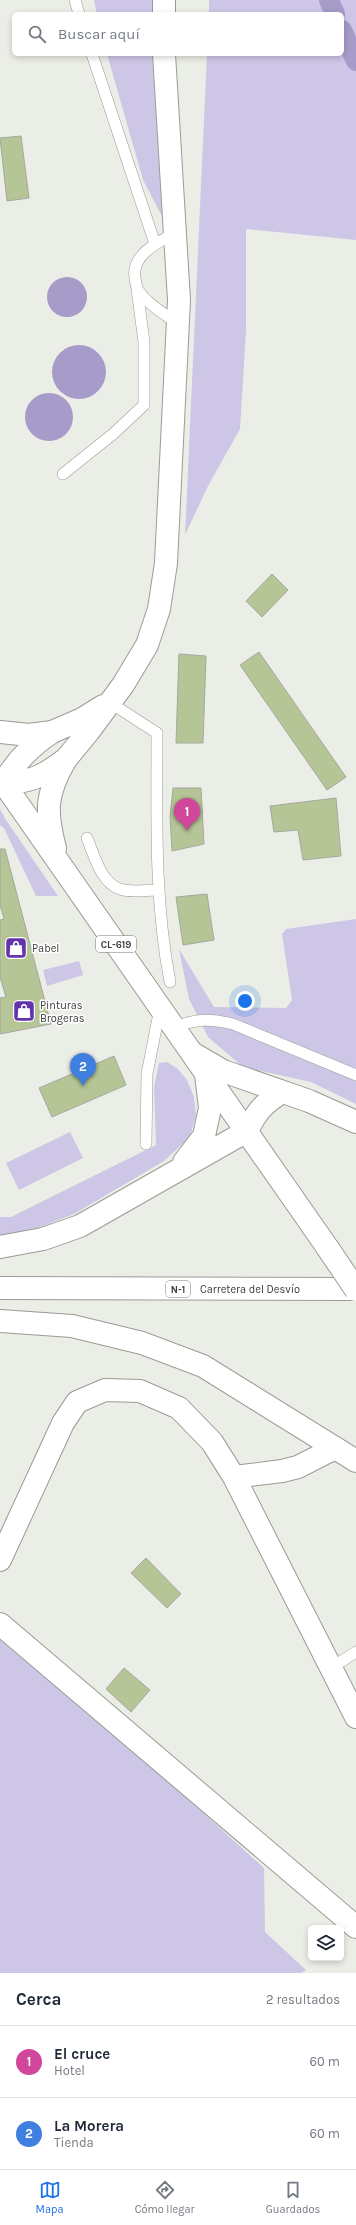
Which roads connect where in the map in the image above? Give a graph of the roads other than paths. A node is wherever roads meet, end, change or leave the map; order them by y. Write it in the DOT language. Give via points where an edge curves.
graph roads {
  1 [pos="74,0"];
  2 [pos="164,0"];
  3 [pos="78,12"];
  4 [pos="164,12"];
  5 [pos="93,56"];
  6 [pos="164,56"];
  7 [pos="175,233"];
  8 [pos="155,244"];
  9 [pos="137,289"];
  10 [pos="178,324"];
  11 [pos="63,474"];
  12 [pos="109,702"];
  13 [pos="0,732"];
  14 [pos="52,732"];
  15 [pos="66,759"];
  16 [pos="2,781"];
  17 [pos="87,838"];
  18 [pos="58,861"];
  19 [pos="158,890"];
  20 [pos="170,982"];
  21 [pos="160,1007"];
  22 [pos="174,1026"];
  23 [pos="192,1053"];
  24 [pos="206,1074"];
  25 [pos="356,1075"];
  26 [pos="282,1092"];
  27 [pos="356,1122"];
  28 [pos="247,1131"];
  29 [pos="146,1144"];
  30 [pos="177,1171"];
  31 [pos="0,1247"];
  32 [pos="0,1288"];
  33 [pos="356,1290"];
  34 [pos="0,1321"];
  35 [pos="335,1448"];
  36 [pos="356,1461"];
  37 [pos="234,1477"];
  38 [pos="0,1560"];
  39 [pos="0,1624"];
  40 [pos="356,1652"];
  41 [pos="331,1668"];
  42 [pos="356,1717"];
  43 [pos="356,1927"];
  1 -- 3 [label="lane"];
  2 -- 4 [label="main road"];
  5 -- 8 [label="lane"];
  6 -- 7 [label="main road"];
  7 -- 8 [label="lane"];
  7 -- 10 [label="main road"];
  8 -- 9 [label="lane" via="139,259 134,271"];
  9 -- 10 [label="lane" via="150,303"];
  9 -- 11 [label="lane" via="144,342 144,405 114,434"];
  10 -- 12 [label="main road" via="166,563 159,610 147,645 123,685"];
  12 -- 14 [label="main road" via="82,719"];
  12 -- 15 [label="main road" via="90,731"];
  12 -- 19 [label="lane" via="157,733"];
  13 -- 14 [label="main road" via="28,735"];
  14 -- 16 [label="main road" via="26,751"];
  15 -- 16 [label="main road" via="44,775 25,782"];
  15 -- 18 [label="main road" via="53,780 48,820"];
  16 -- 18 [label="main road, CL-619"];
  17 -- 19 [label="lane" via="99,868 110,882 120,889"];
  18 -- 21 [label="main road, CL-619"];
  19 -- 20 [label="lane" via="162,939"];
  21 -- 22 [label="main road, CL-619"];
  21 -- 29 [label="lane" via="147,1074"];
  22 -- 23 [label="main road, CL-619"];
  22 -- 25 [label="lane" via="204,1019 222,1021"];
  23 -- 24 [label="main road, CL-619"];
  23 -- 26 [label="main road" via="223,1071"];
  24 -- 28 [label="main road, CL-619"];
  24 -- 30 [label="main road" via="210,1108 204,1136"];
  26 -- 27 [label="main road"];
  26 -- 28 [label="main road" via="264,1103 254,1115"];
  28 -- 30 [label="main road"];
  28 -- 33 [label="main road, CL-619, bridge"];
  30 -- 31 [label="main road" via="80,1226 43,1239"];
  32 -- 33 [label="main road, Carretera del Desvío / N-1"];
  34 -- 35 [label="main road" via="72,1326 142,1343 204,1366"];
  35 -- 36 [label="main road"];
  35 -- 37 [label="main road" via="298,1467"];
  37 -- 38 [label="main road" via="212,1442 179,1408 140,1391 105,1390 77,1402 63,1423"];
  37 -- 41 [label="main road"];
  39 -- 43 [label="main road"];
  40 -- 41 [label="lane"];
  41 -- 42 [label="main road"];
}
